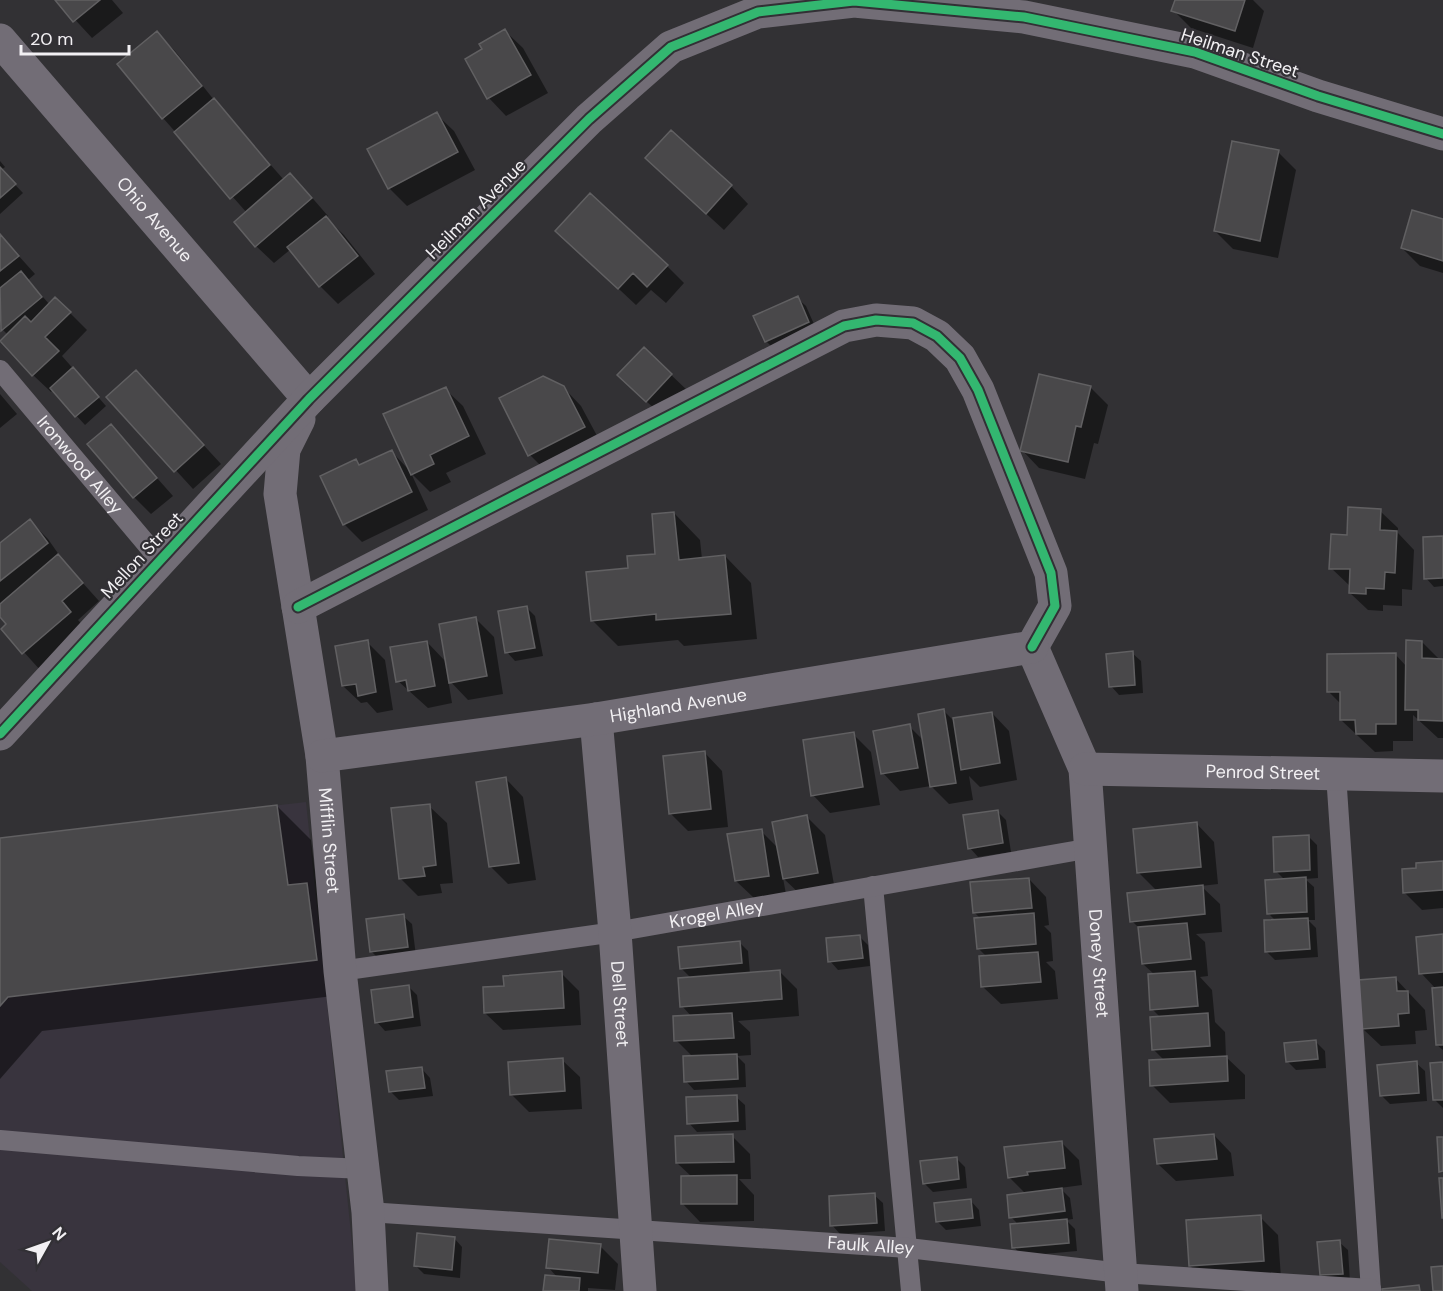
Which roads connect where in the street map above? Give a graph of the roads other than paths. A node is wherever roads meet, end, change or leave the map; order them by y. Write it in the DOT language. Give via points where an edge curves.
graph roads {
  1 [pos="0,40"];
  2 [pos="671,47"];
  3 [pos="1443,134"];
  4 [pos="0,370"];
  5 [pos="309,399"];
  6 [pos="160,560"];
  7 [pos="298,607"];
  8 [pos="1032,647"];
  9 [pos="5,718"];
  10 [pos="596,719"];
  11 [pos="322,756"];
  12 [pos="1085,769"];
  13 [pos="1336,774"];
  14 [pos="1443,776"];
  15 [pos="1091,848"];
  16 [pos="873,886"];
  17 [pos="615,932"];
  18 [pos="340,970"];
  19 [pos="0,1140"];
  20 [pos="364,1169"];
  21 [pos="368,1212"];
  22 [pos="634,1231"];
  23 [pos="908,1248"];
  24 [pos="1122,1282"];
  25 [pos="1371,1290"];
  26 [pos="372,1291"];
  27 [pos="640,1291"];
  28 [pos="911,1291"];
  1 -- 5 [label="street, Ohio Avenue"];
  2 -- 3 [label="street, Heilman Street" via="758,12 854,1 1024,18 1195,52 1318,96"];
  2 -- 5 [label="street, Heilman Avenue" via="589,119"];
  4 -- 6 [label="lane, Ironwood Alley"];
  5 -- 6 [label="street, Mellon Street"];
  5 -- 7 [label="street, Mifflin Street" via="284,449 280,494"];
  6 -- 9 [label="street, Mellon Street"];
  7 -- 8 [label="street" via="844,326 876,320 913,323 937,336 960,358 978,390 1051,573 1055,606"];
  7 -- 11 [label="street, Mifflin Street"];
  8 -- 10 [label="street, Highland Avenue"];
  8 -- 12 [label="street, Doney Street"];
  10 -- 11 [label="street, Highland Avenue"];
  10 -- 17 [label="street, Dell Street"];
  11 -- 18 [label="street, Mifflin Street"];
  12 -- 13 [label="street, Penrod Street"];
  12 -- 15 [label="street, Doney Street"];
  13 -- 14 [label="street, Penrod Street"];
  13 -- 25 [label="lane"];
  15 -- 16 [label="lane, Krogel Alley"];
  15 -- 24 [label="street, Doney Street"];
  16 -- 17 [label="lane, Krogel Alley"];
  16 -- 23 [label="lane"];
  17 -- 18 [label="lane, Krogel Alley"];
  17 -- 22 [label="street, Dell Street"];
  18 -- 20 [label="street, Mifflin Street"];
  19 -- 20 [label="lane"];
  20 -- 21 [label="street, Mifflin Street"];
  21 -- 22 [label="lane, Faulk Alley"];
  21 -- 26 [label="street, Mifflin Street"];
  22 -- 23 [label="lane, Faulk Alley"];
  22 -- 27 [label="street, Dell Street"];
  23 -- 24 [label="lane, Faulk Alley"];
  23 -- 28 [label="lane"];
  24 -- 25 [label="lane, Faulk Alley"];
}
